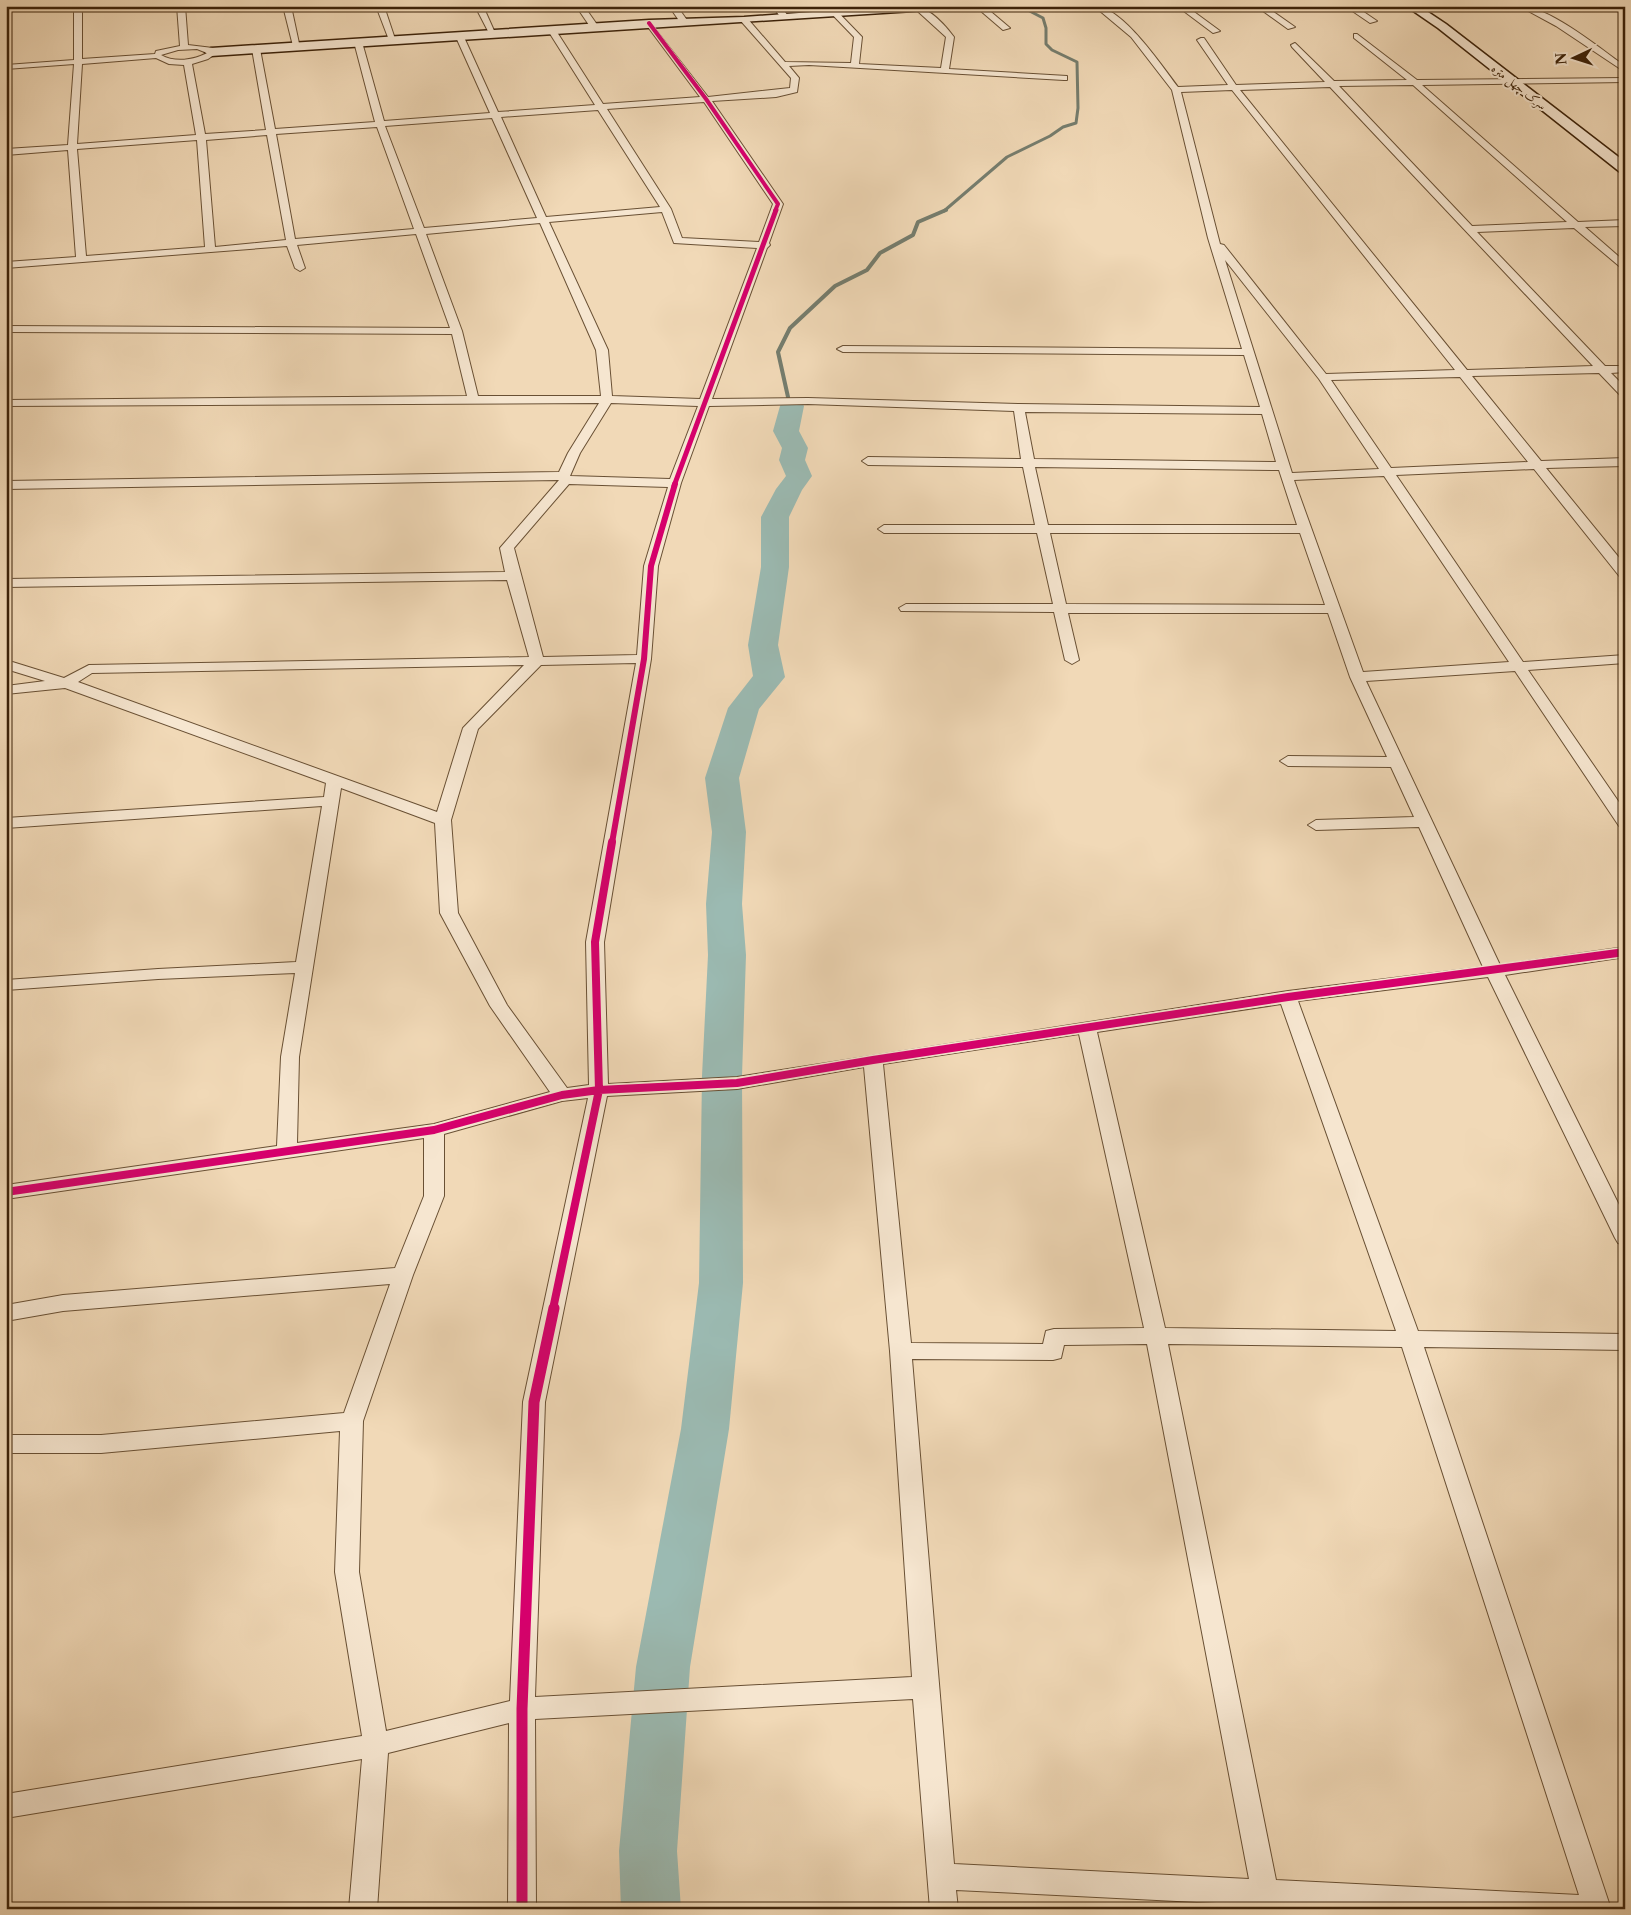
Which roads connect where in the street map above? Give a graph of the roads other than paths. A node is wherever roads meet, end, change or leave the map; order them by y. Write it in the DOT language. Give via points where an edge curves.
graph roads {
  1 [pos="78,6"];
  2 [pos="181,6"];
  3 [pos="287,6"];
  4 [pos="380,6"];
  5 [pos="479,6"];
  6 [pos="580,6"];
  7 [pos="673,6"];
  8 [pos="776,6"];
  9 [pos="945,6"];
  10 [pos="979,6"];
  11 [pos="1098,6"];
  12 [pos="1181,6"];
  13 [pos="1260,6"];
  14 [pos="1349,6"];
  15 [pos="1411,6"];
  16 [pos="1523,6"];
  17 [pos="917,7"];
  18 [pos="831,10"];
  19 [pos="785,17"];
  20 [pos="744,20"];
  21 [pos="1373,21"];
  22 [pos="649,23"];
  23 [pos="685,23"];
  24 [pos="594,26"];
  25 [pos="1291,27"];
  26 [pos="1006,28"];
  27 [pos="551,29"];
  28 [pos="1216,32"];
  29 [pos="493,33"];
  30 [pos="459,36"];
  31 [pos="1357,36"];
  32 [pos="393,40"];
  33 [pos="1201,40"];
  34 [pos="358,42"];
  35 [pos="1295,45"];
  36 [pos="297,46"];
  37 [pos="184,47"];
  38 [pos="256,49"];
  39 [pos="211,52"];
  40 [pos="157,56"];
  41 [pos="187,61"];
  42 [pos="78,62"];
  43 [pos="783,64"];
  44 [pos="855,66"];
  45 [pos="6,67"];
  46 [pos="1625,70"];
  47 [pos="945,71"];
  48 [pos="1064,78"];
  49 [pos="1625,80"];
  50 [pos="1512,82"];
  51 [pos="1415,83"];
  52 [pos="1332,84"];
  53 [pos="1234,88"];
  54 [pos="1176,90"];
  55 [pos="706,99"];
  56 [pos="601,108"];
  57 [pos="495,116"];
  58 [pos="380,124"];
  59 [pos="270,132"];
  60 [pos="201,138"];
  61 [pos="72,147"];
  62 [pos="6,152"];
  63 [pos="1625,169"];
  64 [pos="666,209"];
  65 [pos="543,221"];
  66 [pos="1625,223"];
  67 [pos="1576,225"];
  68 [pos="1469,229"];
  69 [pos="420,232"];
  70 [pos="1212,238"];
  71 [pos="291,243"];
  72 [pos="765,244"];
  73 [pos="210,250"];
  74 [pos="81,260"];
  75 [pos="6,265"];
  76 [pos="300,268"];
  77 [pos="1625,268"];
  78 [pos="6,329"];
  79 [pos="458,332"];
  80 [pos="842,349"];
  81 [pos="1248,352"];
  82 [pos="1625,369"];
  83 [pos="1602,370"];
  84 [pos="1465,374"];
  85 [pos="1324,377"];
  86 [pos="1625,394"];
  87 [pos="473,399"];
  88 [pos="607,399"];
  89 [pos="704,402"];
  90 [pos="6,403"];
  91 [pos="1019,408"];
  92 [pos="1266,411"];
  93 [pos="868,461"];
  94 [pos="1625,462"];
  95 [pos="1028,464"];
  96 [pos="1536,465"];
  97 [pos="1286,472"];
  98 [pos="1388,472"];
  99 [pos="565,478"];
  100 [pos="675,484"];
  101 [pos="6,485"];
  102 [pos="884,528"];
  103 [pos="1043,529"];
  104 [pos="1305,529"];
  105 [pos="1625,574"];
  106 [pos="513,576"];
  107 [pos="6,583"];
  108 [pos="1061,607"];
  109 [pos="906,608"];
  110 [pos="1333,608"];
  111 [pos="644,659"];
  112 [pos="1625,659"];
  113 [pos="1072,660"];
  114 [pos="537,661"];
  115 [pos="6,664"];
  116 [pos="1520,667"];
  117 [pos="1357,677"];
  118 [pos="66,683"];
  119 [pos="6,690"];
  120 [pos="1288,761"];
  121 [pos="1397,762"];
  122 [pos="334,782"];
  123 [pos="329,801"];
  124 [pos="443,820"];
  125 [pos="6,822"];
  126 [pos="1424,822"];
  127 [pos="1625,823"];
  128 [pos="1316,825"];
  129 [pos="1625,952"];
  130 [pos="304,967"];
  131 [pos="1494,971"];
  132 [pos="6,985"];
  133 [pos="1288,997"];
  134 [pos="1087,1027"];
  135 [pos="872,1060"];
  136 [pos="599,1090"];
  137 [pos="562,1095"];
  138 [pos="434,1130"];
  139 [pos="287,1153"];
  140 [pos="6,1192"];
  141 [pos="1625,1238"];
  142 [pos="403,1275"];
  143 [pos="6,1313"];
  144 [pos="1156,1336"];
  145 [pos="1410,1339"];
  146 [pos="1625,1342"];
  147 [pos="901,1351"];
  148 [pos="352,1422"];
  149 [pos="6,1444"];
  150 [pos="925,1687"];
  151 [pos="522,1709"];
  152 [pos="376,1745"];
  153 [pos="6,1806"];
  154 [pos="940,1876"];
  155 [pos="1265,1892"];
  156 [pos="363,1909"];
  157 [pos="522,1909"];
  158 [pos="944,1909"];
  159 [pos="1596,1909"];
  1 -- 42 [label="street"];
  2 -- 37 [label="street"];
  3 -- 36 [label="street"];
  4 -- 32 [label="street"];
  5 -- 29 [label="street"];
  6 -- 24 [label="street"];
  7 -- 23 [label="street"];
  8 -- 19 [label="street"];
  9 -- 17 [label="street"];
  10 -- 26 [label="street"];
  11 -- 54 [label="street" via="1134,35"];
  12 -- 28 [label="street"];
  13 -- 25 [label="street"];
  14 -- 21 [label="street"];
  15 -- 50 [label="street, سرک چهل متره" via="1442,26"];
  16 -- 46 [label="street" via="1559,24"];
  17 -- 18 [label="street"];
  17 -- 47 [label="street" via="950,37"];
  18 -- 19 [label="street"];
  18 -- 44 [label="street" via="858,37"];
  19 -- 20 [label="street"];
  20 -- 23 [label="street"];
  20 -- 43 [label="street"];
  22 -- 23 [label="street"];
  22 -- 24 [label="street"];
  22 -- 55 [label="street"];
  24 -- 27 [label="street"];
  27 -- 29 [label="street"];
  27 -- 56 [label="street"];
  29 -- 30 [label="street"];
  30 -- 32 [label="street"];
  30 -- 57 [label="street"];
  31 -- 51 [label="street"];
  32 -- 34 [label="street"];
  33 -- 53 [label="street"];
  34 -- 36 [label="street"];
  34 -- 58 [label="street"];
  35 -- 52 [label="street"];
  36 -- 38 [label="street"];
  37 -- 39 [label="street"];
  37 -- 40 [label="street" via="162,51"];
  38 -- 39 [label="street"];
  38 -- 59 [label="street"];
  39 -- 41 [label="street" via="205,57"];
  40 -- 41 [label="street" via="170,61"];
  40 -- 42 [label="street"];
  41 -- 60 [label="street"];
  42 -- 45 [label="street"];
  42 -- 61 [label="street"];
  43 -- 44 [label="street"];
  43 -- 55 [label="street" via="796,78 794,90"];
  44 -- 47 [label="street"];
  47 -- 48 [label="street"];
  49 -- 50 [label="street"];
  50 -- 51 [label="street"];
  50 -- 63 [label="street, سرک چهل متره"];
  51 -- 52 [label="street"];
  51 -- 67 [label="street"];
  52 -- 53 [label="street"];
  52 -- 68 [label="street"];
  53 -- 54 [label="street"];
  53 -- 84 [label="street"];
  54 -- 70 [label="street"];
  55 -- 56 [label="street"];
  55 -- 72 [label="street" via="778,204"];
  56 -- 57 [label="street"];
  56 -- 64 [label="street"];
  57 -- 58 [label="street"];
  57 -- 65 [label="street"];
  58 -- 59 [label="street"];
  58 -- 69 [label="street"];
  59 -- 60 [label="street"];
  59 -- 71 [label="street"];
  60 -- 61 [label="street"];
  60 -- 73 [label="street"];
  61 -- 62 [label="street"];
  61 -- 74 [label="street"];
  64 -- 65 [label="street"];
  64 -- 72 [label="street" via="678,241"];
  65 -- 69 [label="street"];
  65 -- 88 [label="street" via="602,350"];
  66 -- 67 [label="street"];
  67 -- 68 [label="street"];
  67 -- 77 [label="street"];
  68 -- 83 [label="street"];
  69 -- 71 [label="street"];
  69 -- 79 [label="street"];
  70 -- 81 [label="street"];
  70 -- 85 [label="street"];
  71 -- 73 [label="street"];
  71 -- 76 [label="street"];
  72 -- 89 [label="street"];
  73 -- 74 [label="street"];
  74 -- 75 [label="street"];
  78 -- 79 [label="street" via="137,327"];
  79 -- 87 [label="street"];
  80 -- 81 [label="street"];
  81 -- 92 [label="street"];
  82 -- 83 [label="street"];
  83 -- 84 [label="street"];
  83 -- 86 [label="street"];
  84 -- 85 [label="street"];
  84 -- 96 [label="street"];
  85 -- 98 [label="street"];
  87 -- 88 [label="street"];
  87 -- 90 [label="street"];
  88 -- 89 [label="street"];
  88 -- 99 [label="street" via="574,453"];
  89 -- 91 [label="street" via="808,401"];
  89 -- 100 [label="street"];
  91 -- 92 [label="street"];
  91 -- 95 [label="street"];
  92 -- 97 [label="street"];
  93 -- 95 [label="street"];
  94 -- 96 [label="street"];
  95 -- 97 [label="street"];
  95 -- 103 [label="street"];
  96 -- 98 [label="street"];
  96 -- 105 [label="street"];
  97 -- 98 [label="street"];
  97 -- 104 [label="street"];
  98 -- 116 [label="street"];
  99 -- 100 [label="street"];
  99 -- 101 [label="street"];
  99 -- 106 [label="street" via="507,548"];
  100 -- 111 [label="street" via="651,566"];
  102 -- 103 [label="street"];
  103 -- 104 [label="street"];
  103 -- 108 [label="street"];
  104 -- 110 [label="street"];
  106 -- 107 [label="street"];
  106 -- 114 [label="street"];
  108 -- 109 [label="street"];
  108 -- 110 [label="street"];
  108 -- 113 [label="street"];
  110 -- 117 [label="street"];
  111 -- 114 [label="street"];
  111 -- 136 [label="street" via="595,942"];
  112 -- 116 [label="street"];
  114 -- 118 [label="street" via="89,669"];
  114 -- 124 [label="street" via="471,728"];
  115 -- 118 [label="street"];
  116 -- 117 [label="street"];
  116 -- 127 [label="street"];
  117 -- 121 [label="street"];
  118 -- 119 [label="street"];
  118 -- 122 [label="street"];
  120 -- 121 [label="street"];
  121 -- 126 [label="street"];
  122 -- 123 [label="street"];
  122 -- 124 [label="street"];
  123 -- 125 [label="street"];
  123 -- 130 [label="street"];
  124 -- 137 [label="street" via="449,913 499,1006"];
  126 -- 128 [label="street"];
  126 -- 131 [label="street"];
  129 -- 131 [label="street"];
  130 -- 132 [label="street"];
  130 -- 139 [label="street" via="290,1057"];
  131 -- 133 [label="street"];
  131 -- 141 [label="street"];
  133 -- 134 [label="street"];
  133 -- 145 [label="street"];
  134 -- 135 [label="street"];
  134 -- 144 [label="street"];
  135 -- 136 [label="street" via="737,1083"];
  135 -- 147 [label="street"];
  136 -- 137 [label="street"];
  136 -- 151 [label="street" via="534,1402"];
  137 -- 138 [label="street"];
  138 -- 139 [label="street"];
  138 -- 142 [label="street" via="434,1196"];
  139 -- 140 [label="street"];
  142 -- 143 [label="street" via="63,1304"];
  142 -- 148 [label="street"];
  144 -- 145 [label="street"];
  144 -- 147 [label="street" via="1054,1337 1053,1352"];
  144 -- 155 [label="street"];
  145 -- 146 [label="street"];
  145 -- 159 [label="street"];
  147 -- 150 [label="street"];
  148 -- 149 [label="street" via="100,1444"];
  148 -- 152 [label="street" via="347,1572"];
  150 -- 151 [label="street"];
  150 -- 154 [label="street"];
  151 -- 152 [label="street"];
  151 -- 157 [label="street"];
  152 -- 153 [label="street"];
  152 -- 156 [label="street"];
  154 -- 155 [label="street"];
  154 -- 158 [label="street"];
  155 -- 159 [label="street"];
}
